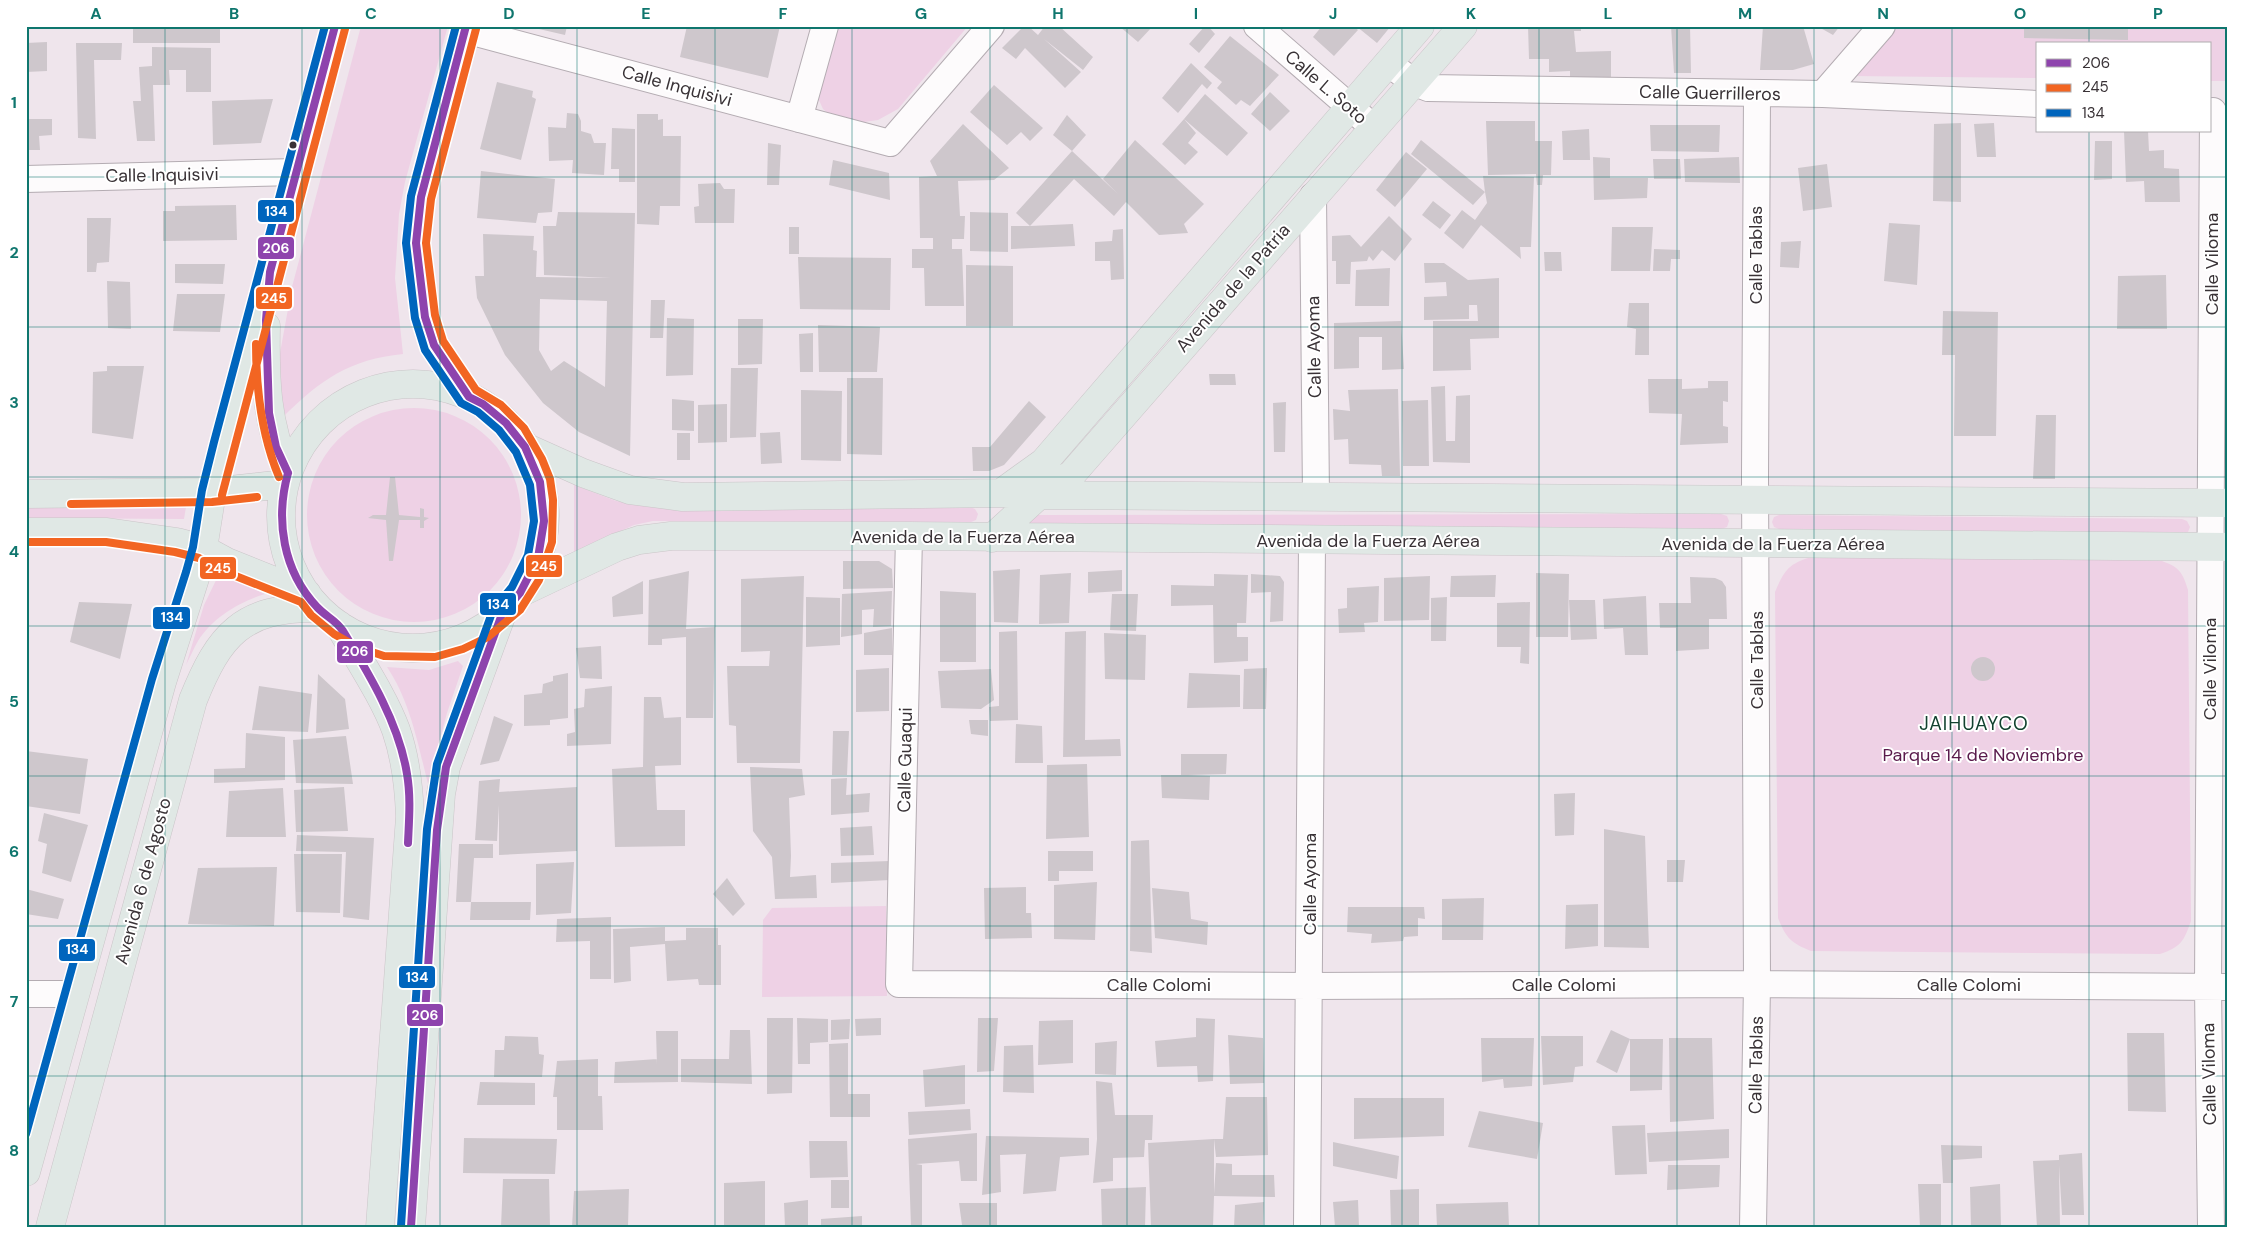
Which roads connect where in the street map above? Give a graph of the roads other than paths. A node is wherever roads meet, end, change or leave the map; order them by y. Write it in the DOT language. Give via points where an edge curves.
graph roads {
  1 [pos="336,26"];
  2 [pos="824,26"];
  3 [pos="991,26"];
  4 [pos="1256,26"];
  5 [pos="1420,26"];
  6 [pos="1464,26"];
  7 [pos="1882,26"];
  8 [pos="465,28"];
  9 [pos="1388,63"];
  10 [pos="1415,83"];
  11 [pos="1757,94"];
  12 [pos="1823,94"];
  13 [pos="2036,104"];
  14 [pos="1350,108"];
  15 [pos="2217,111"];
  16 [pos="799,119"];
  17 [pos="1373,127"];
  18 [pos="297,172"];
  19 [pos="26,179"];
  20 [pos="1313,196"];
  21 [pos="270,272"];
  22 [pos="469,397"];
  23 [pos="525,447"];
  24 [pos="1095,447"];
  25 [pos="286,479"];
  26 [pos="212,492"];
  27 [pos="26,494"];
  28 [pos="1001,494"];
  29 [pos="1039,495"];
  30 [pos="1128,496"];
  31 [pos="1316,497"];
  32 [pos="1755,499"];
  33 [pos="2219,502"];
  34 [pos="26,532"];
  35 [pos="909,536"];
  36 [pos="992,538"];
  37 [pos="1312,541"];
  38 [pos="1756,543"];
  39 [pos="2219,547"];
  40 [pos="203,548"];
  41 [pos="520,593"];
  42 [pos="312,601"];
  43 [pos="502,614"];
  44 [pos="339,625"];
  45 [pos="900,984"];
  46 [pos="1757,984"];
  47 [pos="1309,986"];
  48 [pos="2218,987"];
  49 [pos="26,994"];
  50 [pos="74,994"];
  51 [pos="26,1172"];
  52 [pos="50,1227"];
  53 [pos="380,1227"];
  54 [pos="410,1227"];
  55 [pos="1307,1227"];
  56 [pos="1753,1227"];
  57 [pos="2211,1227"];
  1 -- 18 [label="main road, Avenida 6 de Agosto"];
  2 -- 16 [label="street"];
  3 -- 16 [label="street, Calle Inquisivi" via="890,143"];
  4 -- 14 [label="street, Calle L. Soto"];
  5 -- 9 [label="main road, Avenida de la Patria"];
  6 -- 10 [label="main road, Avenida de la Patria"];
  7 -- 12 [label="street"];
  8 -- 16 [label="street, Calle Inquisivi"];
  8 -- 22 [label="main road" via="421,197 416,243 425,317 434,344"];
  9 -- 10 [label="street, Calle Guerrilleros"];
  9 -- 14 [label="main road, Avenida de la Patria"];
  10 -- 11 [label="street, Calle Guerrilleros" via="1428,88"];
  10 -- 17 [label="main road, Avenida de la Patria"];
  11 -- 12 [label="street, Calle Guerrilleros"];
  11 -- 32 [label="street, Calle Tablas"];
  12 -- 13 [label="street, Calle Guerrilleros"];
  14 -- 17 [label="street, Calle L. Soto"];
  14 -- 28 [label="main road, Avenida de la Patria" via="1044,462"];
  15 -- 33 [label="street, Calle Viloma"];
  17 -- 20 [label="main road, Avenida de la Patria"];
  18 -- 19 [label="street, Calle Inquisivi"];
  18 -- 21 [label="main road, Avenida 6 de Agosto"];
  20 -- 24 [label="main road, Avenida de la Patria"];
  20 -- 31 [label="street, Calle Ayoma"];
  21 -- 25 [label="main road, Avenida 6 de Agosto" via="266,363 269,413"];
  21 -- 26 [label="main road, Avenida 6 de Agosto"];
  22 -- 23 [label="main road" via="495,413"];
  22 -- 25 [label="main road" via="429,385 387,386 367,392 330,413 315,428 302,444"];
  23 -- 28 [label="main road" via="630,490 683,497"];
  23 -- 41 [label="main road" via="540,482 544,521 538,558"];
  24 -- 29 [label="main road, Avenida de la Patria" via="1072,474"];
  24 -- 30 [label="main road" via="1095,467 1099,478 1110,488"];
  25 -- 26 [label="main road"];
  25 -- 42 [label="main road" via="282,527 284,545 297,579"];
  26 -- 27 [label="main road"];
  26 -- 40 [label="main road, Avenida 6 de Agosto"];
  28 -- 29 [label="main road"];
  29 -- 30 [label="main road"];
  29 -- 36 [label="main road, Avenida de la Patria"];
  30 -- 31 [label="main road"];
  31 -- 32 [label="main road"];
  32 -- 33 [label="main road"];
  32 -- 38 [label="street, Calle Tablas"];
  33 -- 39 [label="street, Calle Viloma"];
  34 -- 40 [label="main road" via="107,532"];
  35 -- 36 [label="main road, Avenida de la Fuerza Aérea"];
  35 -- 41 [label="main road, Avenida de la Fuerza Aérea" via="671,536 639,540 581,562"];
  35 -- 45 [label="street, Calle Guaqui"];
  36 -- 37 [label="main road, Avenida de la Fuerza Aérea"];
  37 -- 38 [label="main road, Avenida de la Fuerza Aérea"];
  37 -- 47 [label="street, Calle Ayoma"];
  38 -- 39 [label="main road, Avenida de la Fuerza Aérea"];
  38 -- 46 [label="street, Calle Tablas"];
  39 -- 48 [label="street, Calle Viloma"];
  40 -- 42 [label="main road"];
  40 -- 50 [label="main road, Avenida 6 de Agosto" via="159,691"];
  41 -- 43 [label="main road"];
  42 -- 44 [label="main road"];
  42 -- 52 [label="main road, Avenida 6 de Agosto" via="236,628 207,666 193,700"];
  43 -- 44 [label="main road" via="474,633 435,647 385,646 360,638"];
  43 -- 54 [label="main road" via="446,767 441,794"];
  44 -- 53 [label="main road" via="395,729 409,790 410,817"];
  45 -- 47 [label="street, Calle Colomi"];
  46 -- 47 [label="street, Calle Colomi"];
  46 -- 48 [label="street, Calle Colomi"];
  46 -- 56 [label="street, Calle Tablas"];
  47 -- 55 [label="street, Calle Ayoma"];
  48 -- 57 [label="street, Calle Viloma"];
  49 -- 50 [label="street"];
  50 -- 51 [label="main road, Avenida 6 de Agosto"];
}
